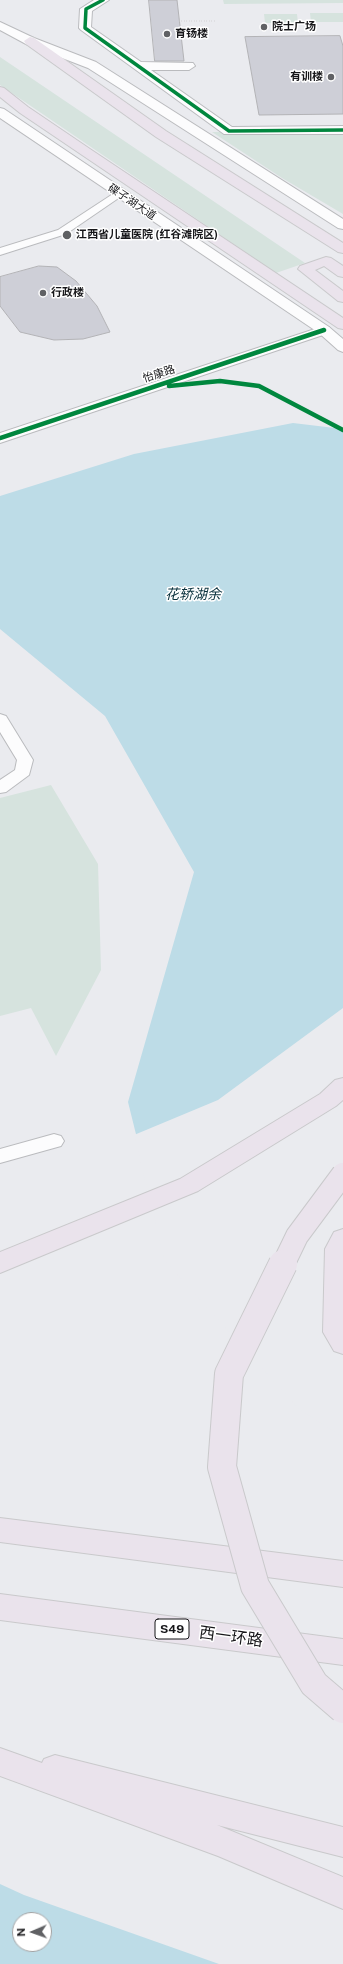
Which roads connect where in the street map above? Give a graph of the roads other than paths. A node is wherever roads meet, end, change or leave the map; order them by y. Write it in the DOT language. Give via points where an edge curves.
graph roads {
  1 [pos="103,0"];
  2 [pos="0,25"];
  3 [pos="30,41"];
  4 [pos="139,66"];
  5 [pos="189,66"];
  6 [pos="0,91"];
  7 [pos="0,112"];
  8 [pos="343,130"];
  9 [pos="119,193"];
  10 [pos="343,225"];
  11 [pos="343,249"];
  12 [pos="0,252"];
  13 [pos="343,273"];
  14 [pos="343,298"];
  15 [pos="343,326"];
  16 [pos="324,330"];
  17 [pos="343,347"];
  18 [pos="0,438"];
  19 [pos="0,719"];
  20 [pos="0,788"];
  21 [pos="343,1086"];
  22 [pos="54,1141"];
  23 [pos="0,1156"];
  24 [pos="343,1174"];
  25 [pos="343,1239"];
  26 [pos="0,1263"];
  27 [pos="343,1344"];
  28 [pos="0,1530"];
  29 [pos="343,1574"];
  30 [pos="0,1607"];
  31 [pos="343,1652"];
  32 [pos="343,1708"];
  33 [pos="0,1754"];
  34 [pos="0,1762"];
  35 [pos="343,1842"];
  36 [pos="343,1893"];
  1 -- 4 [label="main road" via="86,9 85,28"];
  2 -- 3 [label="main road"];
  3 -- 10 [label="main road" via="92,65"];
  3 -- 11 [label="highway" via="161,134"];
  4 -- 5 [label="main road"];
  4 -- 8 [label="main road" via="229,131"];
  6 -- 15 [label="highway" via="24,110"];
  7 -- 9 [label="main road, 碟子湖大道"];
  9 -- 12 [label="lane" via="62,232"];
  9 -- 16 [label="main road, 碟子湖大道"];
  13 -- 14 [label="highway" via="326,261 305,269"];
  16 -- 17 [label="main road, 碟子湖大道"];
  16 -- 18 [label="main road, 怡康路"];
  19 -- 20 [label="lane" via="25,760 23,772"];
  21 -- 26 [label="highway" via="328,1100 189,1185"];
  22 -- 23 [label="lane"];
  24 -- 32 [label="highway, bridge" via="297,1236 229,1374 222,1467 255,1586 314,1684"];
  25 -- 27 [label="highway" via="338,1249 336,1332"];
  28 -- 29 [label="highway"];
  30 -- 31 [label="highway, 西一环路 / S49"];
  33 -- 35 [label="highway"];
  34 -- 36 [label="highway" via="222,1842"];
}
